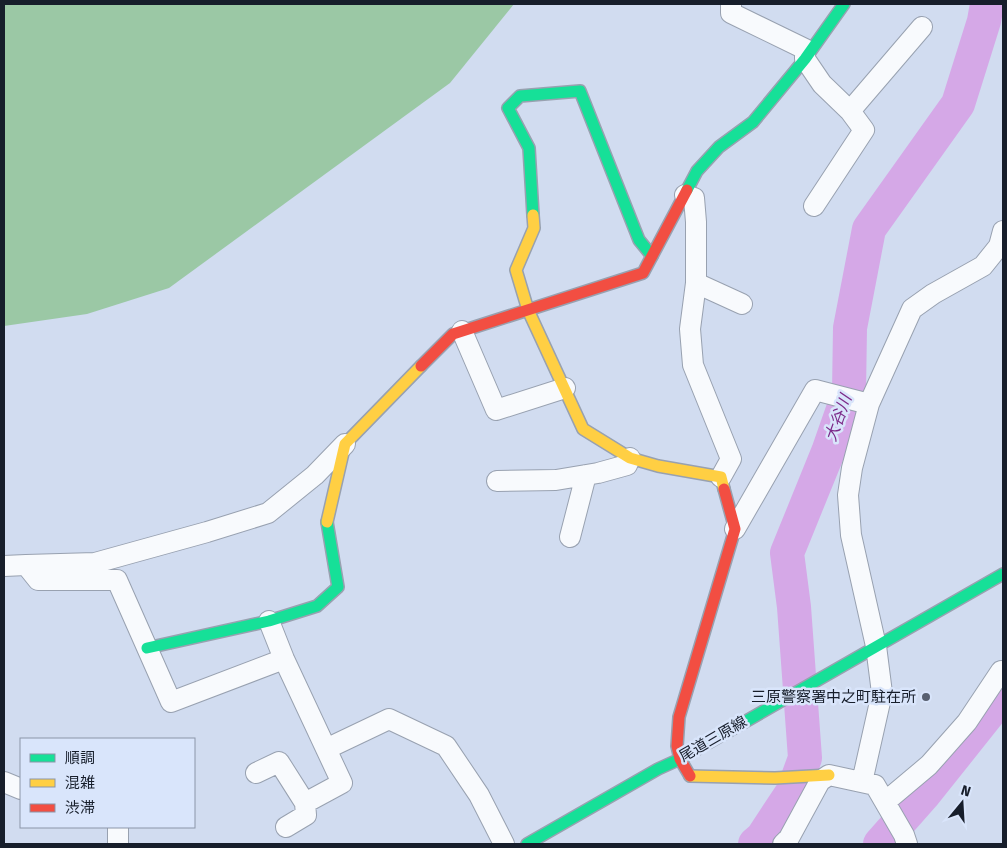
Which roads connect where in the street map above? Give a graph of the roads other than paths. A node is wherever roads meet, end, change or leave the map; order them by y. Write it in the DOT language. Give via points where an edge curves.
graph roads {
  1 [pos="731,4"];
  2 [pos="844,4"];
  3 [pos="922,27"];
  4 [pos="805,59"];
  5 [pos="850,111"];
  6 [pos="684,195"];
  7 [pos="814,206"];
  8 [pos="1003,231"];
  9 [pos="652,256"];
  10 [pos="696,283"];
  11 [pos="742,304"];
  12 [pos="528,310"];
  13 [pos="462,331"];
  14 [pos="564,388"];
  15 [pos="869,404"];
  16 [pos="345,444"];
  17 [pos="630,458"];
  18 [pos="586,475"];
  19 [pos="721,476"];
  20 [pos="497,481"];
  21 [pos="735,529"];
  22 [pos="570,537"];
  23 [pos="26,565"];
  24 [pos="4,566"];
  25 [pos="1003,574"];
  26 [pos="269,621"];
  27 [pos="876,646"];
  28 [pos="147,648"];
  29 [pos="284,659"];
  30 [pos="1001,671"];
  31 [pos="326,750"];
  32 [pos="680,759"];
  33 [pos="256,773"];
  34 [pos="829,775"];
  35 [pos="4,782"];
  36 [pos="862,782"];
  37 [pos="20,789"];
  38 [pos="305,803"];
  39 [pos="888,807"];
  40 [pos="118,828"];
  41 [pos="286,828"];
  42 [pos="906,839"];
  43 [pos="118,844"];
  44 [pos="504,844"];
  45 [pos="527,844"];
  46 [pos="783,844"];
  1 -- 4 [label="street" via="731,13 805,49"];
  2 -- 4 [label="street"];
  3 -- 5 [label="street"];
  4 -- 5 [label="street" via="822,84"];
  4 -- 6 [label="street" via="753,122 720,147 697,171"];
  5 -- 7 [label="street" via="864,130"];
  6 -- 9 [label="street"];
  6 -- 10 [label="street" via="694,198"];
  8 -- 15 [label="street" via="999,246 984,266 912,309"];
  9 -- 12 [label="street" via="643,273"];
  9 -- 12 [label="street" via="639,240 580,91 520,96 508,108 529,148 534,228 516,270"];
  10 -- 11 [label="street"];
  10 -- 19 [label="street" via="690,329 693,365 731,459"];
  12 -- 13 [label="street"];
  12 -- 14 [label="street"];
  13 -- 14 [label="street" via="496,410"];
  13 -- 16 [label="street" via="453,334"];
  14 -- 17 [label="street" via="584,429"];
  15 -- 21 [label="street" via="815,390"];
  15 -- 27 [label="street" via="848,495 850,535"];
  16 -- 23 [label="street" via="315,475 268,513 95,563"];
  16 -- 26 [label="street" via="327,522 338,587 317,606"];
  17 -- 18 [label="street" via="627,464"];
  17 -- 19 [label="street"];
  18 -- 20 [label="street" via="556,480"];
  18 -- 22 [label="street"];
  19 -- 21 [label="street"];
  21 -- 32 [label="street" via="679,717 677,746"];
  23 -- 24 [label="street"];
  23 -- 28 [label="street" via="38,580 117,580"];
  25 -- 27 [label="street, 尾道三原線"];
  26 -- 28 [label="street"];
  26 -- 29 [label="street"];
  27 -- 32 [label="street, 尾道三原線"];
  27 -- 36 [label="street" via="882,693"];
  28 -- 29 [label="street" via="171,702"];
  29 -- 31 [label="street"];
  30 -- 39 [label="street" via="967,722"];
  31 -- 38 [label="street" via="342,784"];
  31 -- 44 [label="street" via="390,719 446,746 479,795"];
  32 -- 34 [label="street" via="691,776 775,778"];
  32 -- 45 [label="street, 尾道三原線"];
  33 -- 38 [label="street" via="279,762"];
  34 -- 36 [label="street"];
  34 -- 46 [label="street" via="820,781"];
  35 -- 37 [label="street"];
  36 -- 39 [label="street" via="875,785"];
  38 -- 41 [label="street" via="306,815"];
  39 -- 42 [label="street"];
  40 -- 43 [label="street"];
}
